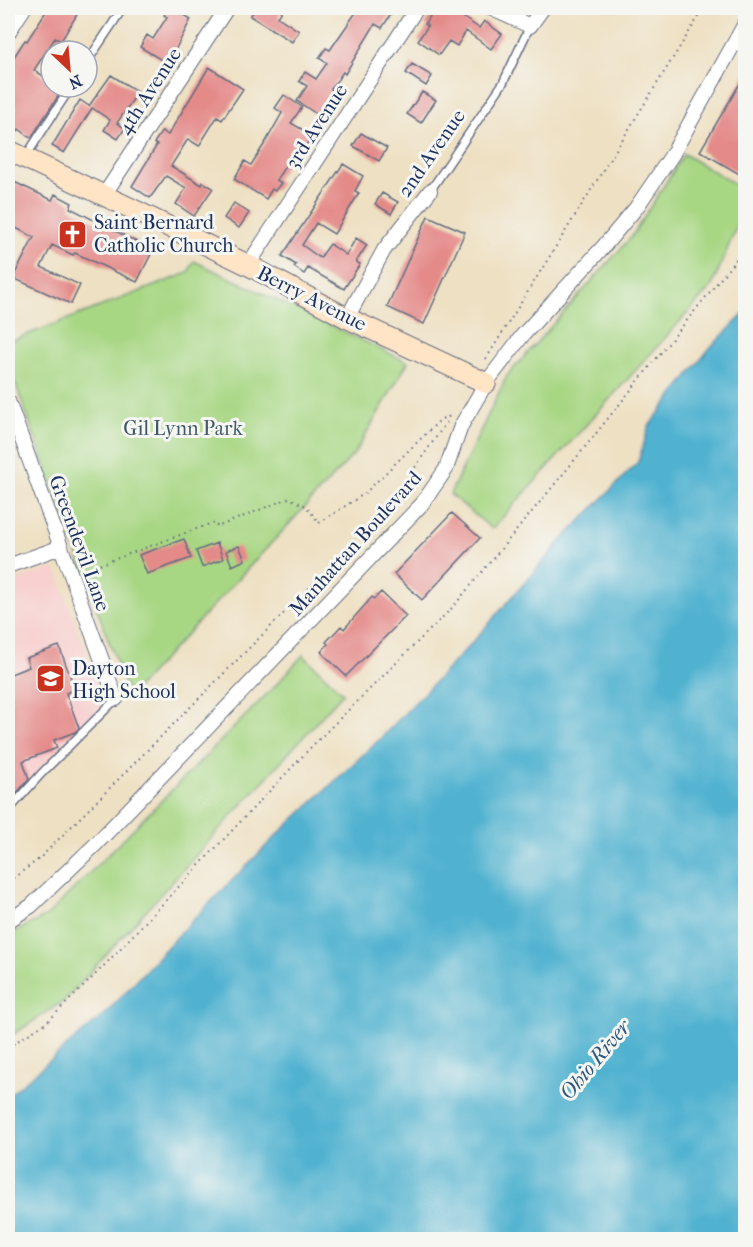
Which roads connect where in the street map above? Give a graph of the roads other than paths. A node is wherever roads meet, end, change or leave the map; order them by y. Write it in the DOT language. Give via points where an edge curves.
graph roads {
  1 [pos="24,8"];
  2 [pos="123,8"];
  3 [pos="227,8"];
  4 [pos="417,8"];
  5 [pos="490,8"];
  6 [pos="543,8"];
  7 [pos="746,22"];
  8 [pos="530,26"];
  9 [pos="8,33"];
  10 [pos="99,44"];
  11 [pos="61,99"];
  12 [pos="16,154"];
  13 [pos="430,191"];
  14 [pos="104,195"];
  15 [pos="248,266"];
  16 [pos="347,318"];
  17 [pos="480,381"];
  18 [pos="8,401"];
  19 [pos="61,547"];
  20 [pos="8,566"];
  21 [pos="116,699"];
  22 [pos="8,811"];
  23 [pos="8,921"];
  1 -- 9 [label="street"];
  2 -- 10 [label="lane"];
  3 -- 14 [label="street, 4th Avenue"];
  4 -- 15 [label="street, 3rd Avenue"];
  5 -- 8 [label="street"];
  6 -- 8 [label="street, 2nd Avenue"];
  7 -- 17 [label="street, Manhattan Boulevard" via="672,154 636,208"];
  8 -- 13 [label="lane, 2nd Avenue" via="503,83"];
  11 -- 12 [label="lane"];
  12 -- 14 [label="street, Berry Avenue"];
  13 -- 16 [label="street, 2nd Avenue" via="384,250"];
  14 -- 15 [label="street, Berry Avenue"];
  15 -- 16 [label="street, Berry Avenue"];
  16 -- 17 [label="street, Berry Avenue"];
  17 -- 23 [label="street, Manhattan Boulevard" via="446,469 423,504 95,845 31,906"];
  18 -- 19 [label="street, Greendevil Lane"];
  19 -- 20 [label="street"];
  19 -- 21 [label="street, Greendevil Lane"];
  21 -- 22 [label="lane"];
}
